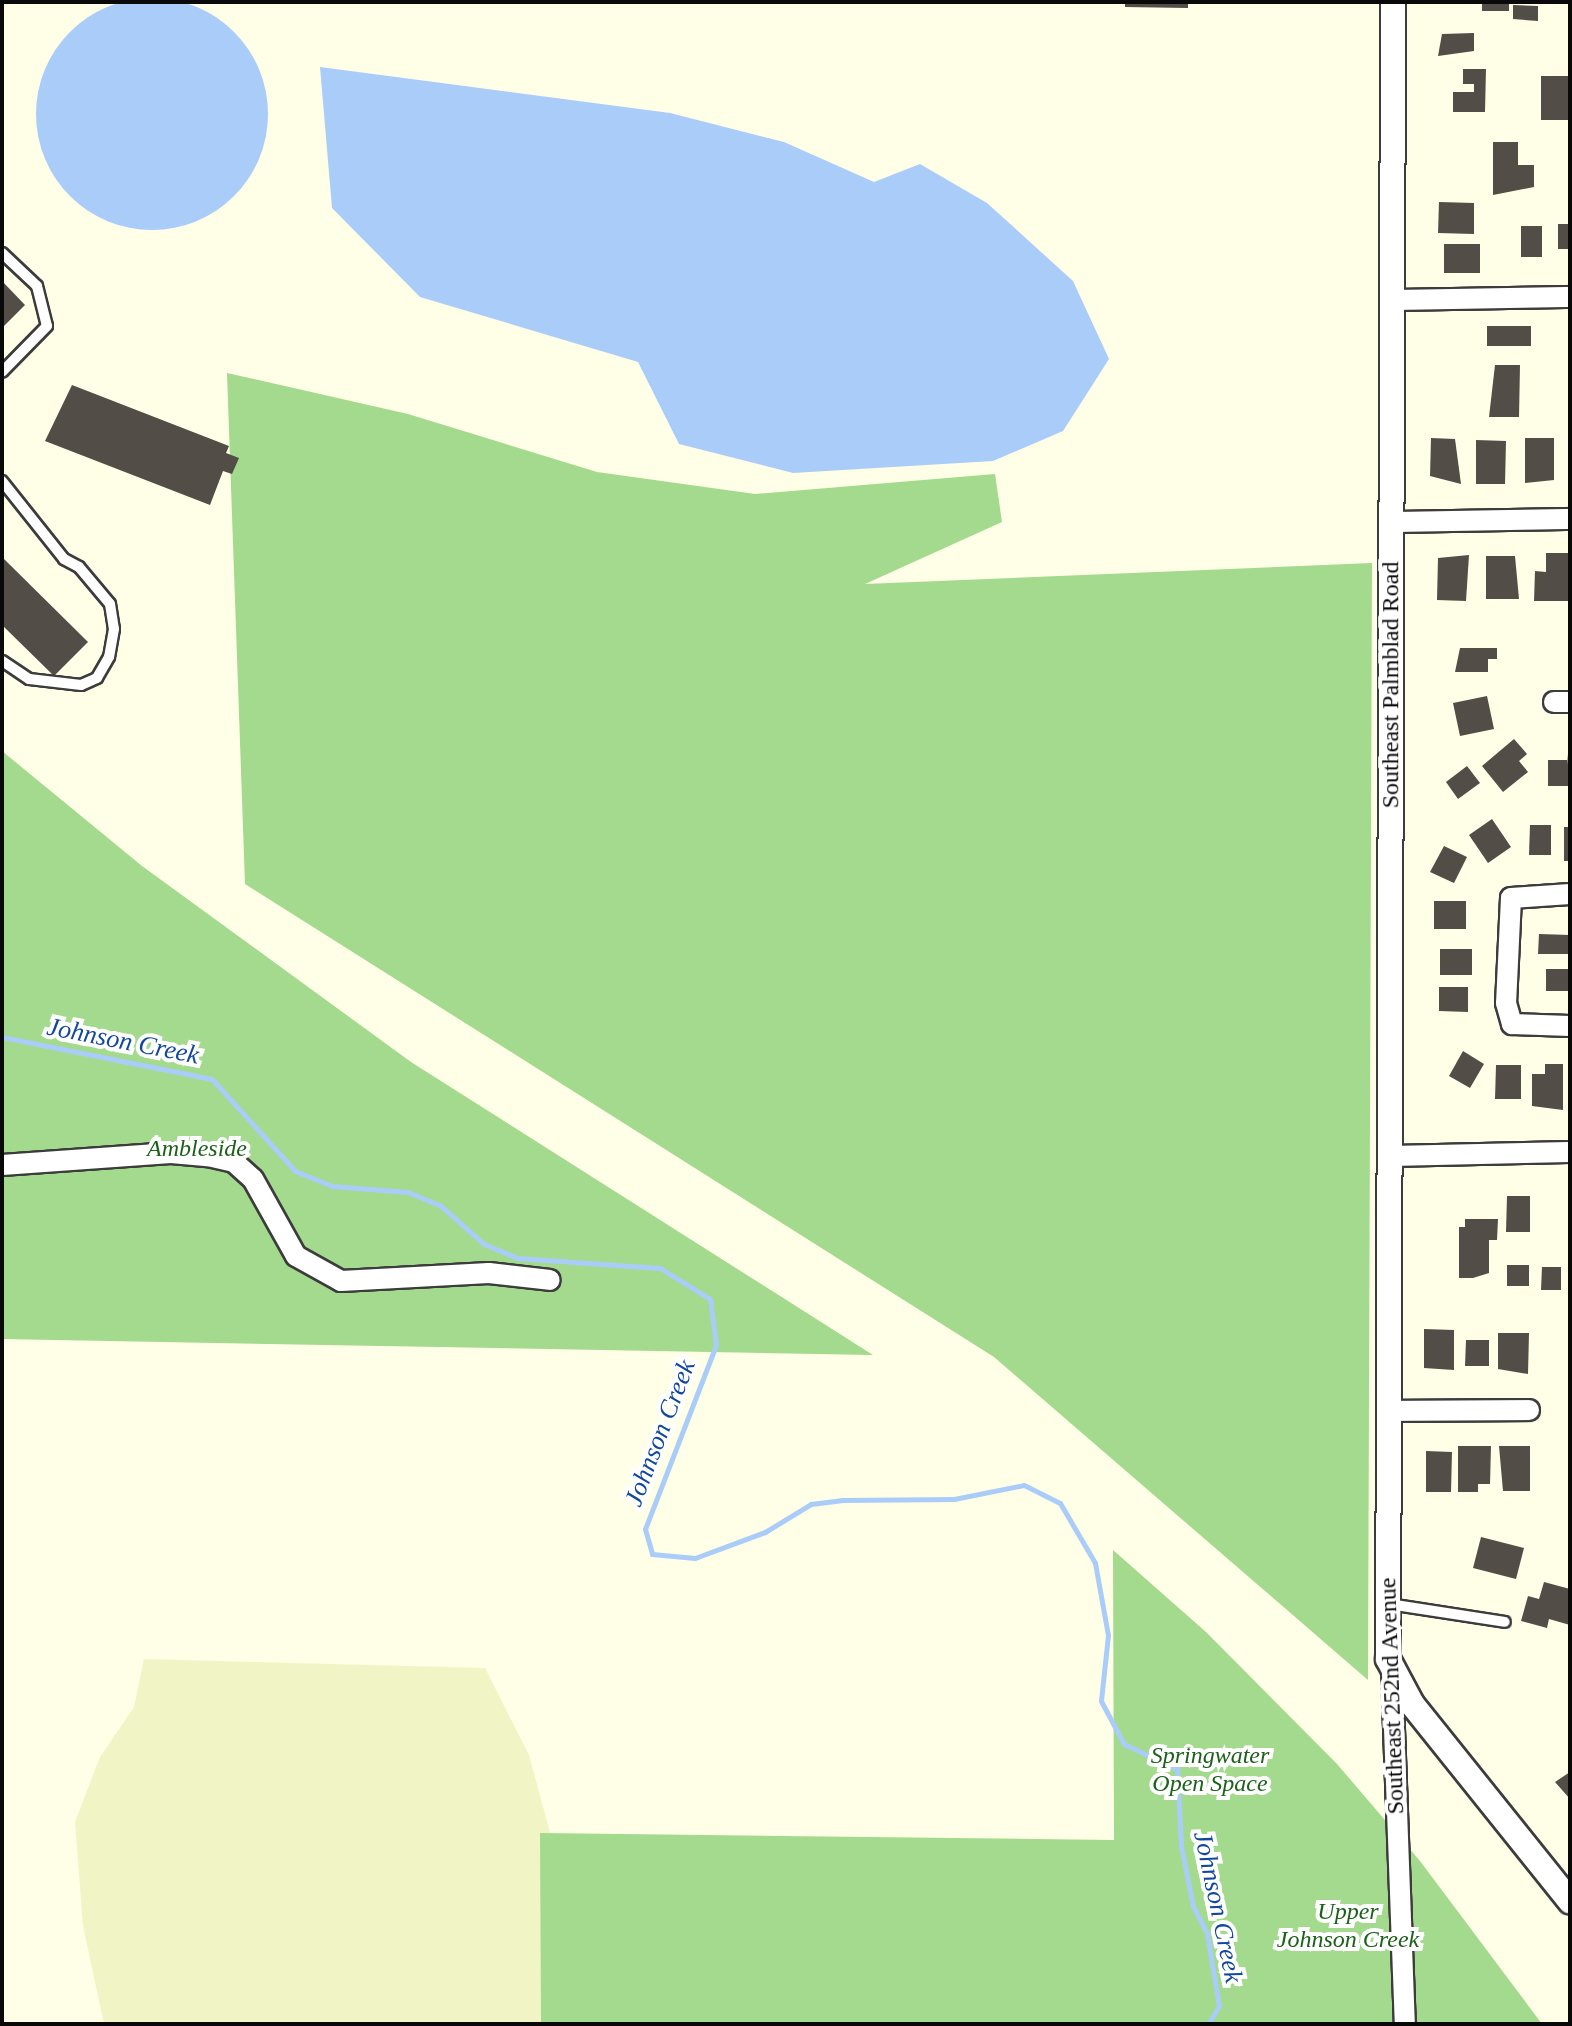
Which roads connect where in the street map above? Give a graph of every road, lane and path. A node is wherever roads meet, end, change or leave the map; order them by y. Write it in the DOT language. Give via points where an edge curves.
graph roads {
  1 [pos="1393,2"];
  2 [pos="2,253"];
  3 [pos="1570,297"];
  4 [pos="1391,300"];
  5 [pos="2,372"];
  6 [pos="2,481"];
  7 [pos="1570,519"];
  8 [pos="1391,522"];
  9 [pos="2,661"];
  10 [pos="1570,894"];
  11 [pos="1570,1026"];
  12 [pos="1570,1152"];
  13 [pos="1390,1156"];
  14 [pos="2,1165"];
  15 [pos="550,1280"];
  16 [pos="1388,1367"];
  17 [pos="1529,1410"];
  18 [pos="1387,1411"];
  19 [pos="1387,1604"];
  20 [pos="1505,1622"];
  21 [pos="1392,1674"];
  22 [pos="1570,1901"];
  23 [pos="1405,2024"];
  1 -- 4 [label="street, Southeast Palmblad Road"];
  2 -- 5 [label="lane" via="37,286 47,326"];
  3 -- 4 [label="street"];
  4 -- 8 [label="street, Southeast Palmblad Road"];
  6 -- 9 [label="lane" via="64,559 79,567 110,604 114,629 97,678 81,685 29,679"];
  7 -- 8 [label="street"];
  8 -- 13 [label="street, Southeast Palmblad Road"];
  10 -- 11 [label="street" via="1511,898 1506,1003 1512,1024"];
  12 -- 13 [label="street"];
  13 -- 16 [label="street, Southeast Palmblad Road"];
  14 -- 15 [label="street" via="171,1153 208,1156 234,1162 253,1179 296,1256 341,1281 489,1273"];
  16 -- 18 [label="street, Southeast 252nd Avenue"];
  17 -- 18 [label="street"];
  18 -- 19 [label="street, Southeast 252nd Avenue"];
  19 -- 20 [label="lane"];
  19 -- 21 [label="street, Southeast 252nd Avenue"];
  21 -- 22 [label="street"];
  21 -- 23 [label="street, Southeast 252nd Avenue"];
}
